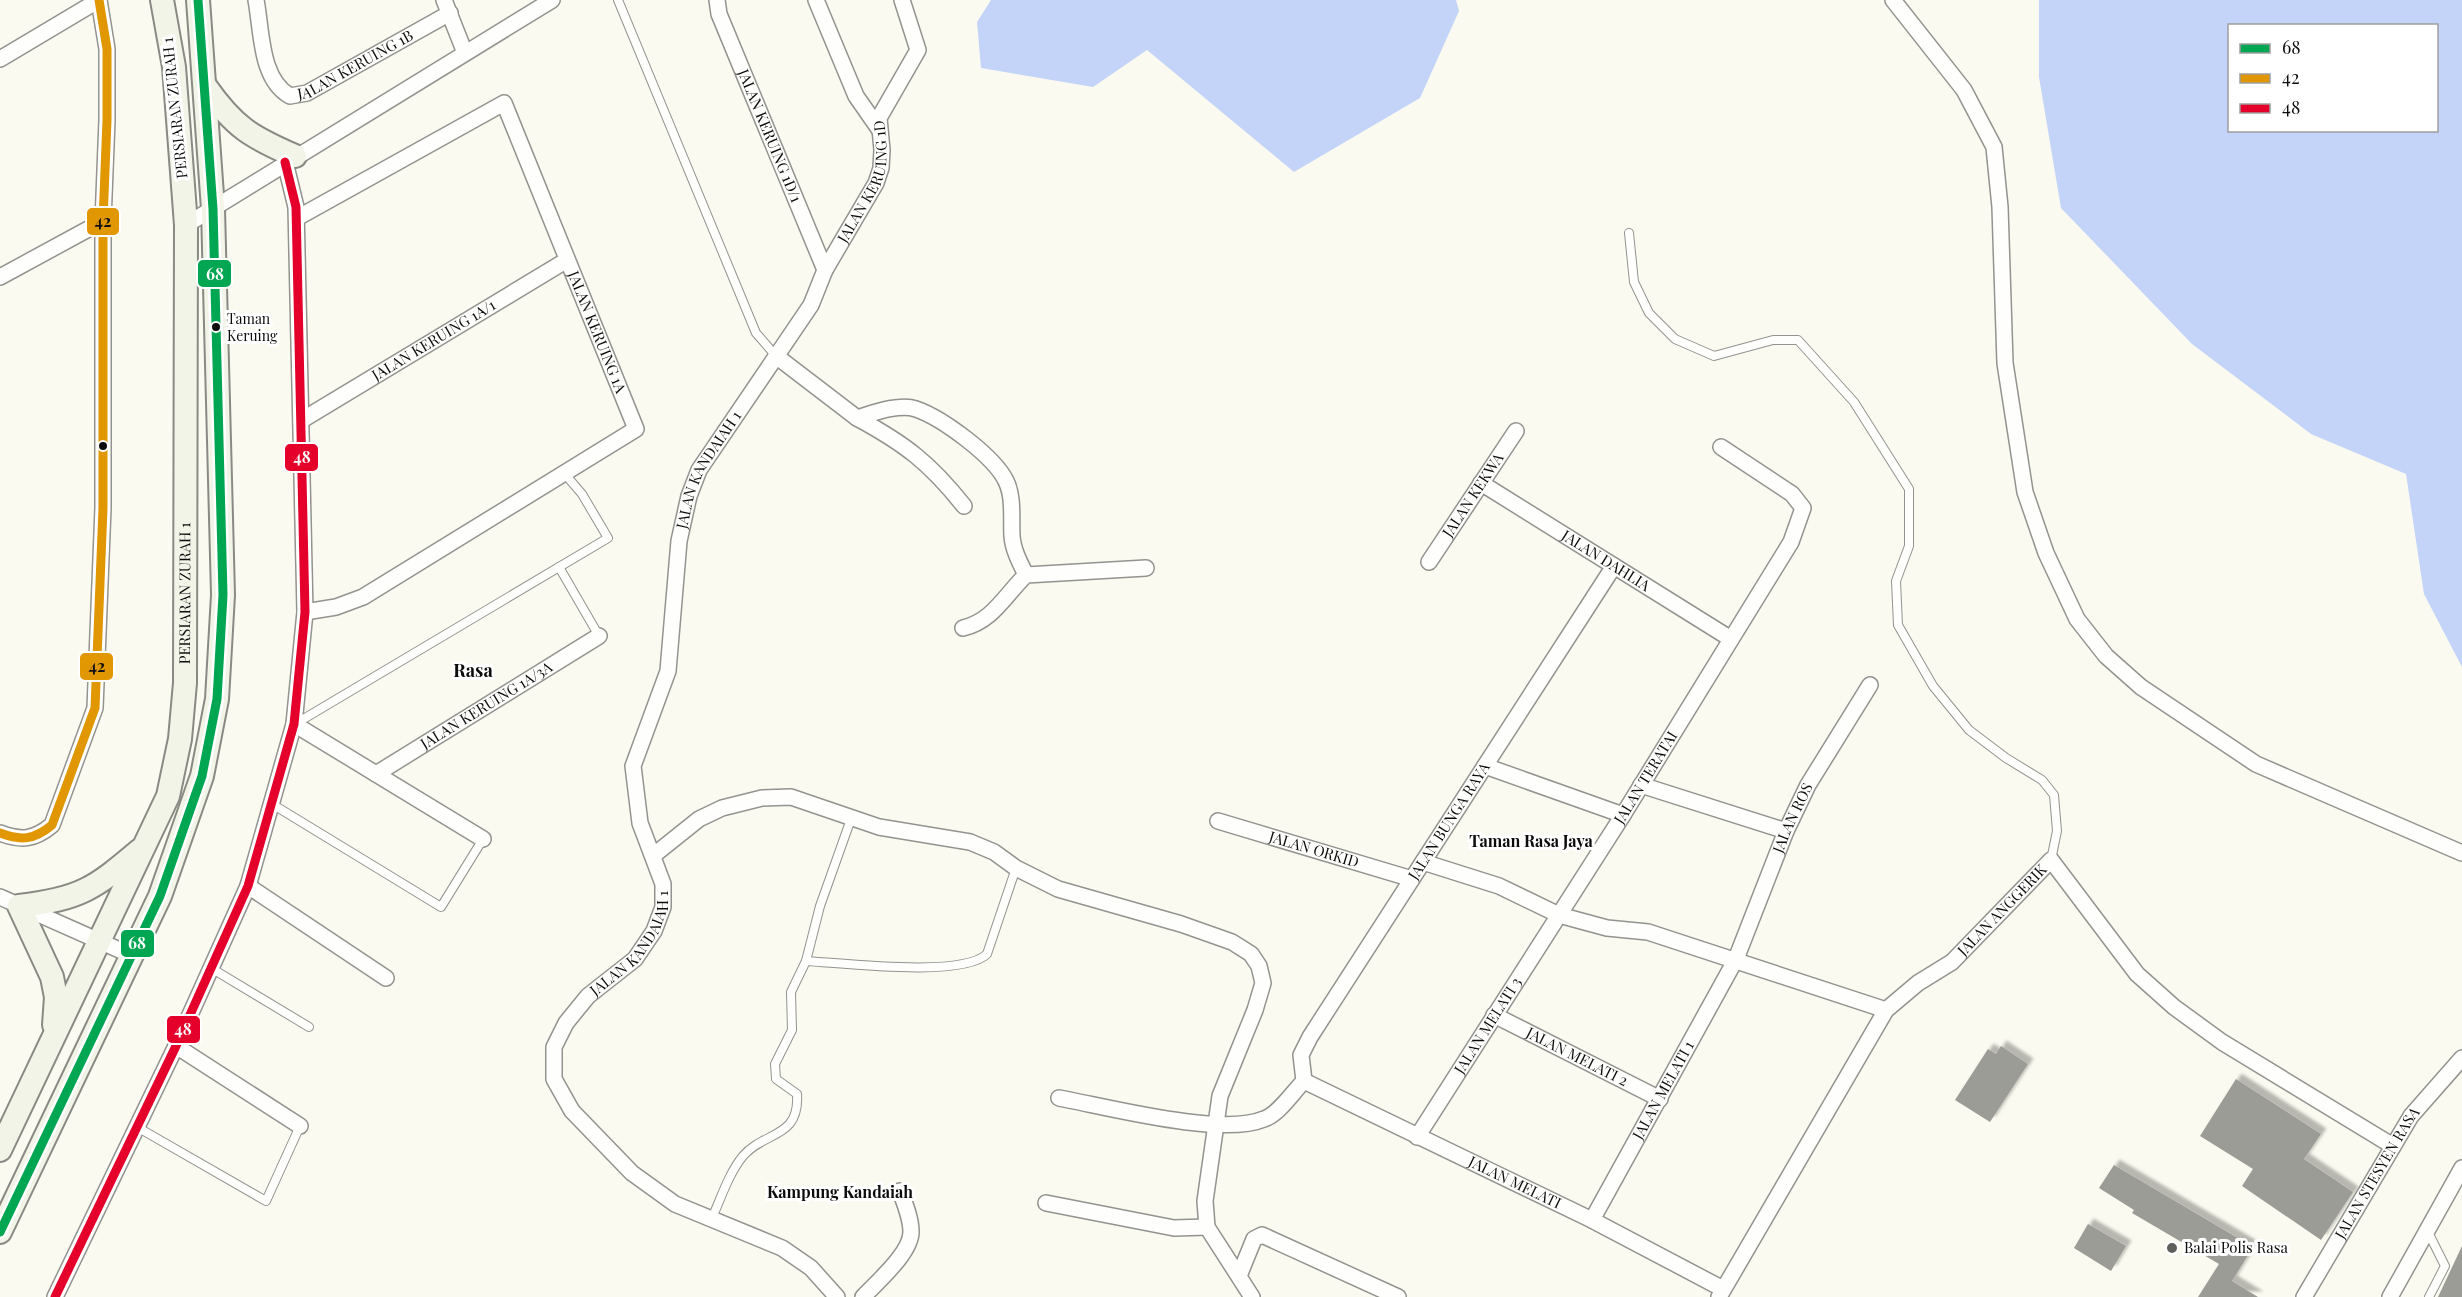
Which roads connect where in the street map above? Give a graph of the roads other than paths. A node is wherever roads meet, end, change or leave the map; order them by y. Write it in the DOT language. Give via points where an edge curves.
graph roads {
  1 [pos="99,0"];
  2 [pos="162,0"];
  3 [pos="198,0"];
  4 [pos="256,0"];
  5 [pos="552,0"];
  6 [pos="618,0"];
  7 [pos="717,0"];
  8 [pos="816,0"];
  9 [pos="902,0"];
  10 [pos="1893,0"];
  11 [pos="447,7"];
  12 [pos="465,53"];
  13 [pos="0,59"];
  14 [pos="206,87"];
  15 [pos="879,129"];
  16 [pos="290,159"];
  17 [pos="213,209"];
  18 [pos="297,218"];
  19 [pos="103,221"];
  20 [pos="186,225"];
  21 [pos="1629,233"];
  22 [pos="567,260"];
  23 [pos="825,270"];
  24 [pos="0,277"];
  25 [pos="776,356"];
  26 [pos="857,418"];
  27 [pos="302,420"];
  28 [pos="1516,431"];
  29 [pos="1721,447"];
  30 [pos="564,473"];
  31 [pos="1481,483"];
  32 [pos="964,506"];
  33 [pos="1429,562"];
  34 [pos="1614,566"];
  35 [pos="559,567"];
  36 [pos="1146,568"];
  37 [pos="1026,575"];
  38 [pos="305,612"];
  39 [pos="963,628"];
  40 [pos="599,636"];
  41 [pos="1731,639"];
  42 [pos="1870,686"];
  43 [pos="294,724"];
  44 [pos="1485,766"];
  45 [pos="376,774"];
  46 [pos="1641,785"];
  47 [pos="272,804"];
  48 [pos="1623,815"];
  49 [pos="851,819"];
  50 [pos="1218,821"];
  51 [pos="1786,831"];
  52 [pos="0,832"];
  53 [pos="483,839"];
  54 [pos="146,844"];
  55 [pos="2462,853"];
  56 [pos="654,855"];
  57 [pos="2051,860"];
  58 [pos="1423,862"];
  59 [pos="1016,868"];
  60 [pos="1412,879"];
  61 [pos="248,886"];
  62 [pos="10,902"];
  63 [pos="1558,915"];
  64 [pos="99,942"];
  65 [pos="133,956"];
  66 [pos="1736,959"];
  67 [pos="807,961"];
  68 [pos="212,968"];
  69 [pos="386,978"];
  70 [pos="1886,1010"];
  71 [pos="1494,1015"];
  72 [pos="309,1027"];
  73 [pos="53,1035"];
  74 [pos="176,1046"];
  75 [pos="2462,1058"];
  76 [pos="1304,1081"];
  77 [pos="1059,1098"];
  78 [pos="1660,1099"];
  79 [pos="1215,1123"];
  80 [pos="137,1126"];
  81 [pos="300,1126"];
  82 [pos="1417,1137"];
  83 [pos="2393,1146"];
  84 [pos="0,1150"];
  85 [pos="2462,1168"];
  86 [pos="900,1191"];
  87 [pos="1046,1203"];
  88 [pos="712,1218"];
  89 [pos="1592,1220"];
  90 [pos="1207,1227"];
  91 [pos="2427,1230"];
  92 [pos="0,1232"];
  93 [pos="1239,1276"];
  94 [pos="1721,1293"];
  95 [pos="55,1297"];
  96 [pos="837,1297"];
  97 [pos="863,1297"];
  98 [pos="1252,1297"];
  99 [pos="1398,1297"];
  100 [pos="2304,1297"];
  101 [pos="2390,1297"];
  102 [pos="2429,1297"];
  1 -- 13 [label="street"];
  1 -- 19 [label="street" via="107,48"];
  2 -- 20 [label="main road, PERSIARAN ZURAH 1" via="174,67"];
  3 -- 14 [label="main road, PERSIARAN ZURAH 1"];
  4 -- 11 [label="street, JALAN KERUING 1B" via="269,73 278,90 290,96 307,93"];
  5 -- 12 [label="street"];
  6 -- 25 [label="lane" via="756,333"];
  7 -- 23 [label="street, JALAN KERUING 1D/1" via="719,14"];
  8 -- 15 [label="street" via="856,96"];
  9 -- 15 [label="street, JALAN KERUING 1D" via="918,50 879,118"];
  10 -- 55 [label="street" via="1965,90 1994,147 2005,363 2025,492 2046,553 2077,619 2106,657 2141,687 2256,764"];
  11 -- 12 [label="street"];
  12 -- 16 [label="street"];
  14 -- 16 [label="main road" via="226,115 242,129"];
  14 -- 17 [label="main road, PERSIARAN ZURAH 1"];
  15 -- 23 [label="street, JALAN KERUING 1D" via="881,168 876,183"];
  16 -- 17 [label="street"];
  16 -- 18 [label="street"];
  17 -- 20 [label="street"];
  17 -- 65 [label="main road, PERSIARAN ZURAH 1" via="223,595 217,699 202,776 160,896"];
  18 -- 22 [label="street, JALAN KERUING 1A" via="504,103"];
  18 -- 27 [label="street"];
  19 -- 24 [label="street"];
  19 -- 52 [label="street" via="104,508 95,708 52,825 38,837 18,840"];
  20 -- 54 [label="main road, PERSIARAN ZURAH 1" via="185,683 180,739 168,796"];
  21 -- 57 [label="lane" via="1634,282 1649,313 1675,339 1714,356 1773,340 1798,340 1854,402 1909,489 1909,546 1896,581 1898,626 1933,686 1969,730 2042,780 2054,795 2057,831"];
  22 -- 27 [label="street, JALAN KERUING 1A/1"];
  22 -- 30 [label="street, JALAN KERUING 1A" via="636,429"];
  23 -- 25 [label="street, JALAN KERUING 1D" via="811,305"];
  25 -- 26 [label="street"];
  25 -- 56 [label="street, JALAN KANDAIAH 1" via="699,470 689,496 679,541 668,671 633,766 640,823"];
  26 -- 32 [label="street" via="891,436 929,464"];
  26 -- 37 [label="street" via="885,410 915,408 952,429 988,459 1006,481 1012,509 1012,538"];
  27 -- 38 [label="street"];
  28 -- 31 [label="street, JALAN KEKWA"];
  29 -- 41 [label="street, JALAN TERATAI" via="1792,494 1803,508 1791,542"];
  30 -- 35 [label="lane" via="582,494 608,538"];
  30 -- 38 [label="street, JALAN KERUING 1A" via="363,597"];
  31 -- 33 [label="street, JALAN KEKWA"];
  31 -- 34 [label="street, JALAN DAHLIA"];
  34 -- 41 [label="street, JALAN DAHLIA"];
  34 -- 44 [label="street, JALAN BUNGA RAYA"];
  35 -- 40 [label="lane"];
  35 -- 43 [label="lane"];
  36 -- 37 [label="street"];
  37 -- 39 [label="street" via="990,616 980,624"];
  38 -- 43 [label="street"];
  40 -- 45 [label="street, JALAN KERUING 1A/3A"];
  41 -- 46 [label="street, JALAN TERATAI"];
  42 -- 51 [label="street, JALAN ROS" via="1808,784"];
  43 -- 45 [label="street"];
  43 -- 47 [label="street"];
  44 -- 48 [label="street"];
  44 -- 58 [label="street, JALAN BUNGA RAYA"];
  45 -- 53 [label="street"];
  46 -- 48 [label="street, JALAN TERATAI"];
  46 -- 51 [label="street"];
  47 -- 53 [label="lane" via="441,907"];
  47 -- 61 [label="street"];
  48 -- 63 [label="street, JALAN TERATAI"];
  49 -- 56 [label="street" via="791,798 762,798 722,808 699,819"];
  49 -- 59 [label="street" via="879,828 970,842 994,852"];
  49 -- 67 [label="lane" via="820,906"];
  50 -- 60 [label="street, JALAN ORKID"];
  51 -- 66 [label="street, JALAN ROS"];
  54 -- 62 [label="main road" via="97,885 55,902"];
  54 -- 64 [label="main road, PERSIARAN ZURAH 1"];
  56 -- 88 [label="street, JALAN KANDAIAH 1" via="663,884 663,907 654,931 635,959 588,996 566,1023 554,1047 554,1079 572,1111 632,1173 675,1204"];
  57 -- 70 [label="street, JALAN ANGGERIK" via="1952,962 1918,982"];
  57 -- 83 [label="street, JALAN ANGGERIK" via="2137,974 2174,1007 2222,1042"];
  58 -- 60 [label="street, JALAN BUNGA RAYA"];
  58 -- 63 [label="street" via="1499,886"];
  59 -- 67 [label="lane" via="982,959 916,968"];
  59 -- 79 [label="street" via="1058,889 1181,924 1232,942 1251,954 1263,983 1220,1096"];
  60 -- 76 [label="street, JALAN BUNGA RAYA" via="1301,1055"];
  61 -- 68 [label="street"];
  61 -- 69 [label="street"];
  62 -- 64 [label="street"];
  62 -- 73 [label="main road" via="52,977 56,997"];
  63 -- 66 [label="street" via="1607,928 1648,932"];
  63 -- 71 [label="street, JALAN MELATI 3"];
  64 -- 65 [label="street"];
  64 -- 73 [label="main road, PERSIARAN ZURAH 1"];
  65 -- 92 [label="main road, PERSIARAN ZURAH 1"];
  66 -- 70 [label="street"];
  66 -- 78 [label="street, JALAN MELATI 1"];
  67 -- 88 [label="lane" via="791,992 792,1030 774,1073 776,1079 797,1094 793,1118 783,1132 753,1146 743,1156"];
  68 -- 72 [label="lane"];
  68 -- 74 [label="street"];
  70 -- 94 [label="street, JALAN ANGGERIK"];
  71 -- 78 [label="street, JALAN MELATI 2"];
  71 -- 82 [label="street, JALAN MELATI 3"];
  73 -- 84 [label="main road, PERSIARAN ZURAH 1"];
  74 -- 80 [label="street"];
  74 -- 81 [label="street"];
  75 -- 83 [label="street, JALAN STESYEN RASA" via="2411,1116"];
  76 -- 79 [label="street" via="1266,1119"];
  76 -- 82 [label="street, JALAN MELATI"];
  77 -- 79 [label="street" via="1188,1122"];
  78 -- 89 [label="street, JALAN MELATI 1"];
  79 -- 90 [label="street" via="1205,1201"];
  80 -- 81 [label="lane" via="266,1201"];
  80 -- 95 [label="street"];
  82 -- 89 [label="street, JALAN MELATI"];
  83 -- 100 [label="street, JALAN STESYEN RASA"];
  85 -- 91 [label="street"];
  86 -- 97 [label="street" via="910,1221 906,1250"];
  87 -- 90 [label="street" via="1174,1228"];
  88 -- 96 [label="street, JALAN KANDAIAH 1" via="782,1248 811,1268"];
  89 -- 94 [label="street, JALAN MELATI"];
  90 -- 93 [label="street"];
  91 -- 101 [label="street"];
  91 -- 102 [label="lane" via="2445,1266"];
  93 -- 98 [label="street"];
  93 -- 99 [label="street" via="1254,1239 1262,1235"];
}
